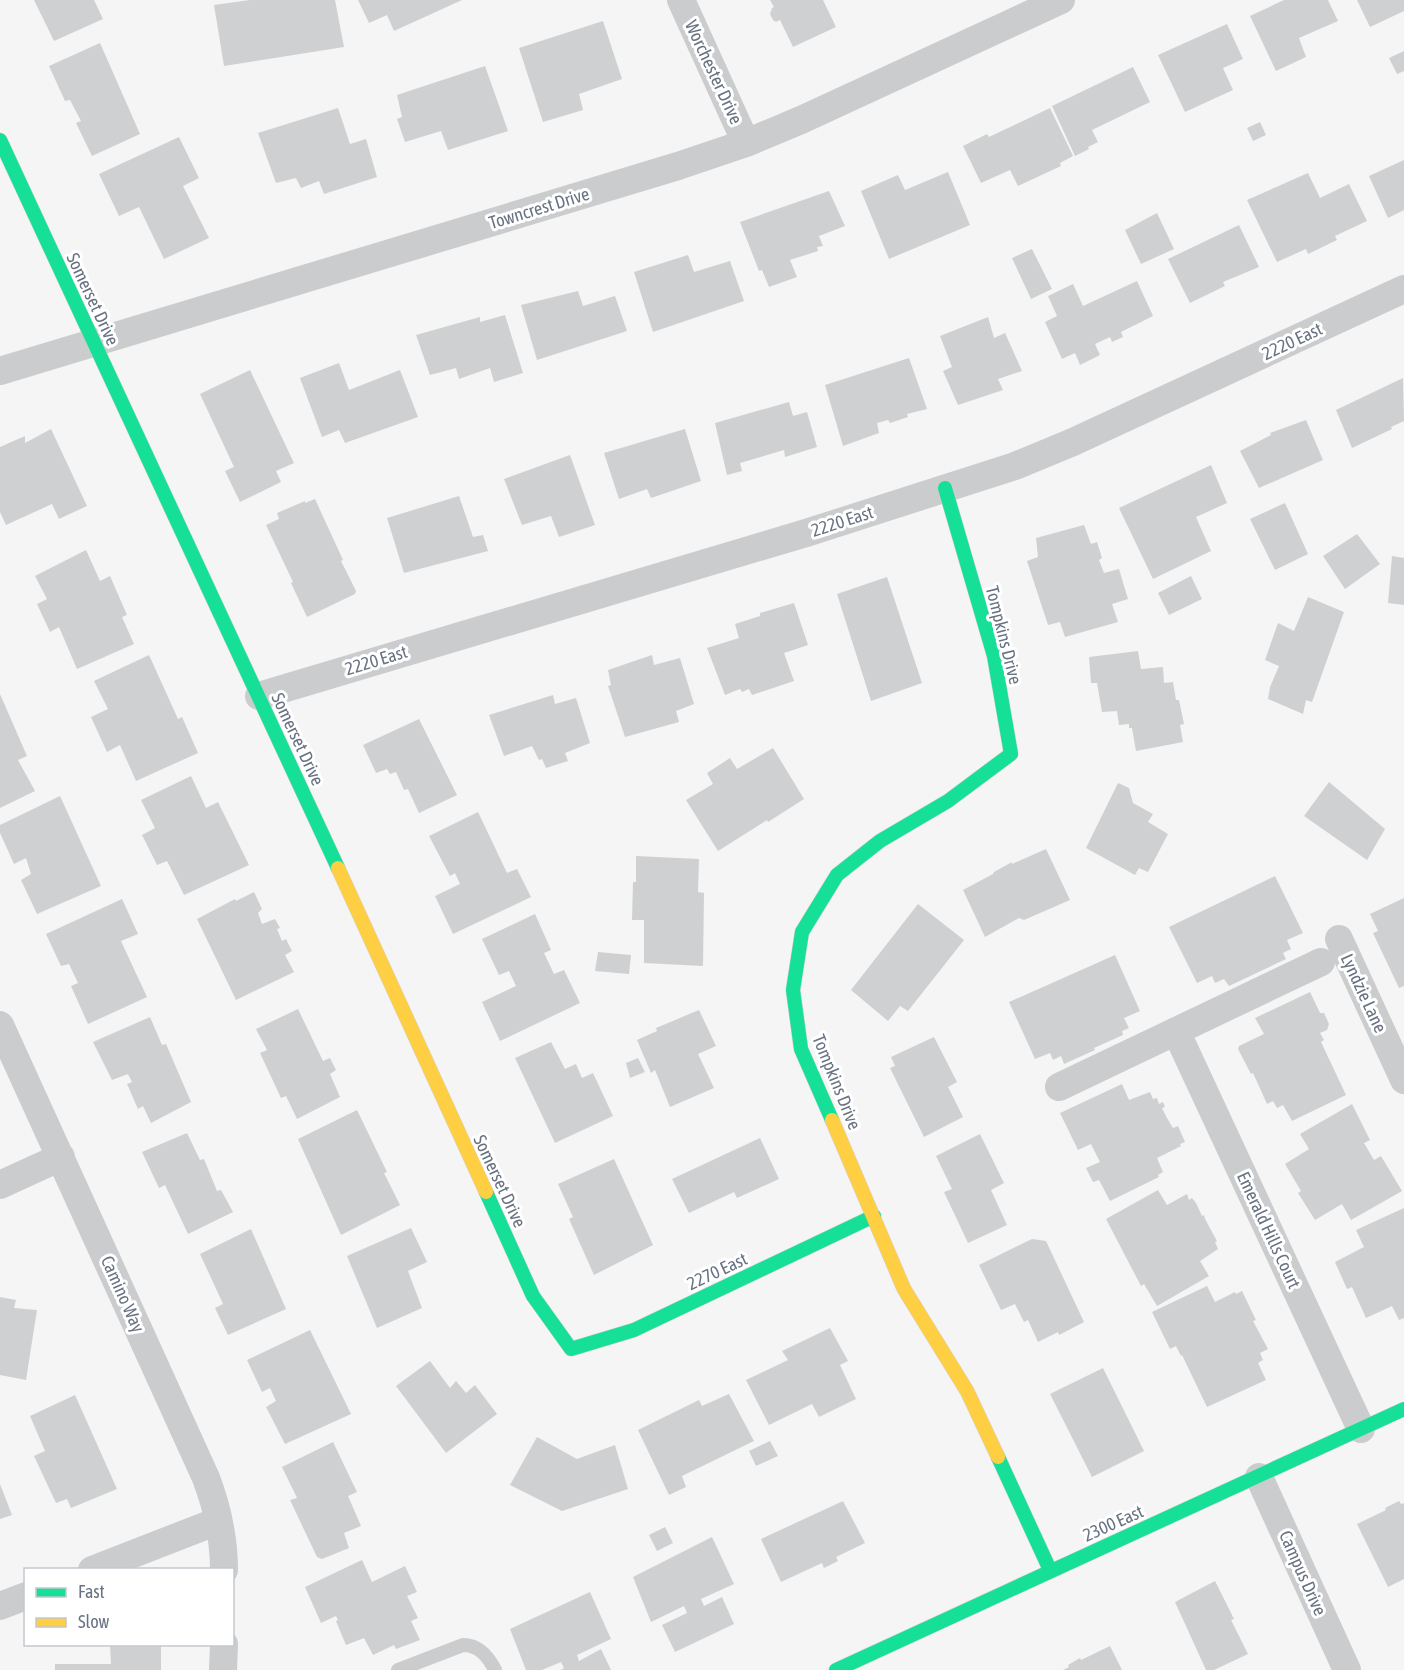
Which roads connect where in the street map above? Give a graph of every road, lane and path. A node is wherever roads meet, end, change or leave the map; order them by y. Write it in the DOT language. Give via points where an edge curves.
graph roads {
  1 [pos="681,0"];
  2 [pos="1061,0"];
  3 [pos="0,140"];
  4 [pos="746,143"];
  5 [pos="1404,289"];
  6 [pos="95,344"];
  7 [pos="0,371"];
  8 [pos="945,488"];
  9 [pos="258,696"];
  10 [pos="1339,939"];
  11 [pos="1321,962"];
  12 [pos="0,1025"];
  13 [pos="1176,1031"];
  14 [pos="1404,1080"];
  15 [pos="1059,1087"];
  16 [pos="61,1157"];
  17 [pos="0,1185"];
  18 [pos="874,1216"];
  19 [pos="571,1349"];
  20 [pos="1404,1409"];
  21 [pos="1361,1429"];
  22 [pos="1259,1477"];
  23 [pos="218,1521"];
  24 [pos="95,1568"];
  25 [pos="224,1568"];
  26 [pos="1050,1570"];
  27 [pos="24,1597"];
  28 [pos="0,1606"];
  29 [pos="224,1646"];
  30 [pos="223,1670"];
  31 [pos="398,1670"];
  32 [pos="495,1670"];
  33 [pos="836,1670"];
  34 [pos="1347,1670"];
  1 -- 4 [label="street, Worchester Drive"];
  2 -- 4 [label="street, Towncrest Drive"];
  3 -- 6 [label="street, Somerset Drive"];
  4 -- 6 [label="street, Towncrest Drive"];
  5 -- 8 [label="street, 2220 East" via="1072,442 1015,466"];
  6 -- 7 [label="street, Towncrest Drive"];
  6 -- 9 [label="street, Somerset Drive"];
  8 -- 9 [label="street, 2220 East"];
  8 -- 18 [label="street, Tompkins Drive" via="994,656 1011,754 948,801 880,841 837,875 802,932 793,990 801,1049"];
  9 -- 19 [label="street, Somerset Drive" via="533,1296"];
  10 -- 14 [label="street, Lyndzie Lane"];
  11 -- 13 [label="street"];
  12 -- 16 [label="street, Camino Way"];
  13 -- 15 [label="street"];
  13 -- 21 [label="street, Emerald Hills Court"];
  16 -- 17 [label="street"];
  16 -- 23 [label="street, Camino Way" via="206,1478"];
  18 -- 19 [label="street, 2270 East" via="634,1330"];
  18 -- 26 [label="street, Tompkins Drive" via="904,1289 967,1391"];
  20 -- 21 [label="street, 2300 East"];
  21 -- 22 [label="street, 2300 East"];
  22 -- 26 [label="street, 2300 East"];
  22 -- 34 [label="street, Campus Drive"];
  23 -- 24 [label="street"];
  23 -- 25 [label="street, Camino Way"];
  26 -- 33 [label="street, 2300 East"];
  27 -- 28 [label="street"];
  29 -- 30 [label="street"];
  31 -- 32 [label="lane" via="463,1645 481,1650"];
}
